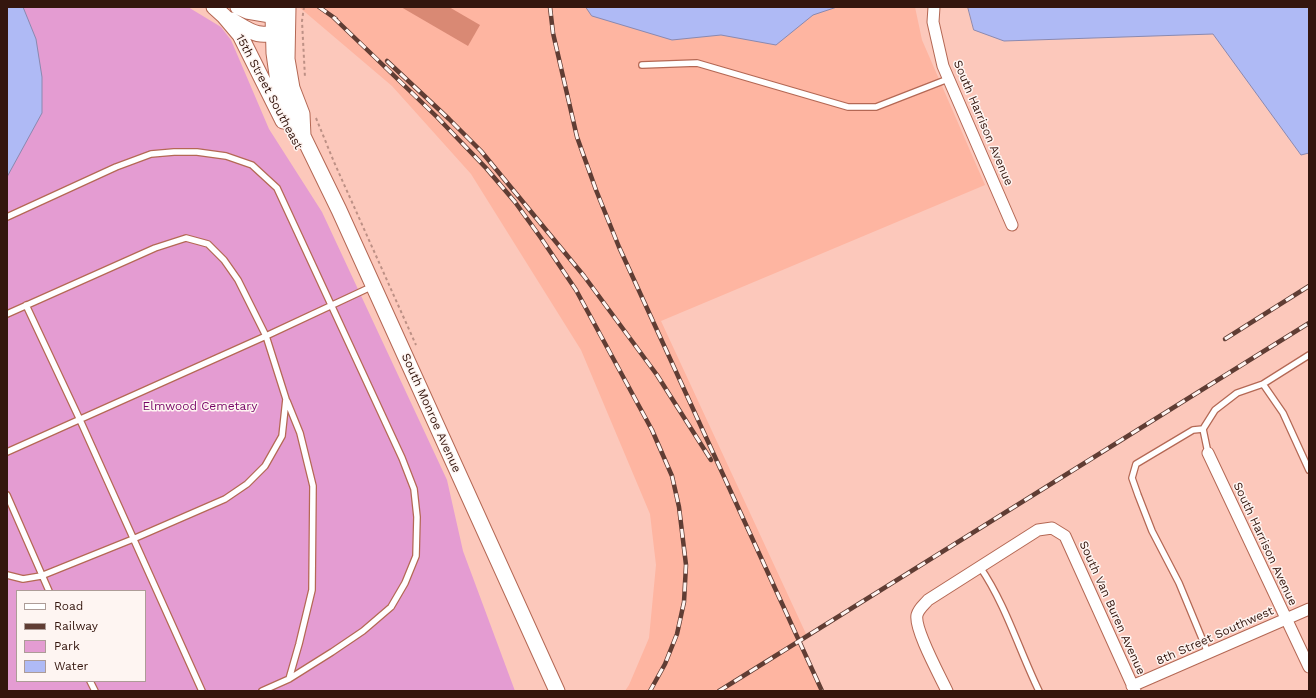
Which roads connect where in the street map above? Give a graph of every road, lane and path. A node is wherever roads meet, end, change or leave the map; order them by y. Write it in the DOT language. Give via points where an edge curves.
graph roads {
  1 [pos="238,7"];
  2 [pos="304,7"];
  3 [pos="934,7"];
  4 [pos="219,11"];
  5 [pos="274,11"];
  6 [pos="284,22"];
  7 [pos="642,65"];
  8 [pos="948,79"];
  9 [pos="305,84"];
  10 [pos="314,113"];
  11 [pos="340,210"];
  12 [pos="7,217"];
  13 [pos="1012,225"];
  14 [pos="374,286"];
  15 [pos="26,305"];
  16 [pos="331,305"];
  17 [pos="7,314"];
  18 [pos="266,336"];
  19 [pos="419,351"];
  20 [pos="1309,355"];
  21 [pos="1263,384"];
  22 [pos="286,399"];
  23 [pos="80,420"];
  24 [pos="1203,429"];
  25 [pos="7,452"];
  26 [pos="1208,453"];
  27 [pos="1309,470"];
  28 [pos="7,495"];
  29 [pos="134,539"];
  30 [pos="980,567"];
  31 [pos="7,575"];
  32 [pos="41,576"];
  33 [pos="48,590"];
  34 [pos="1309,609"];
  35 [pos="1286,619"];
  36 [pos="1208,653"];
  37 [pos="1309,667"];
  38 [pos="289,679"];
  39 [pos="90,682"];
  40 [pos="1133,689"];
  41 [pos="95,691"];
  42 [pos="202,691"];
  43 [pos="262,691"];
  44 [pos="557,691"];
  45 [pos="947,691"];
  46 [pos="1039,691"];
  1 -- 5 [label="main road"];
  2 -- 9 [label="path" via="302,21"];
  3 -- 8 [label="street, South Harrison Avenue" via="933,22 942,66"];
  4 -- 6 [label="main road, 15th Street Southeast" via="260,35"];
  4 -- 11 [label="main road, 15th Street Southeast" via="240,35 288,132"];
  5 -- 6 [label="main road"];
  6 -- 11 [label="main road, South Monroe Avenue" via="274,53 278,82 291,122 303,136"];
  7 -- 8 [label="lane" via="697,63 848,107 876,107"];
  8 -- 13 [label="street, South Harrison Avenue"];
  10 -- 19 [label="path"];
  11 -- 14 [label="main road, South Monroe Avenue"];
  12 -- 16 [label="lane" via="151,154 197,152 226,156 252,165 277,188"];
  14 -- 16 [label="lane"];
  14 -- 44 [label="main road, South Monroe Avenue"];
  15 -- 17 [label="lane"];
  15 -- 18 [label="lane" via="155,248 186,238 208,244 224,260 238,280"];
  15 -- 23 [label="lane"];
  16 -- 18 [label="lane"];
  16 -- 38 [label="lane" via="414,489 417,517 416,556 405,583 391,606 363,631"];
  18 -- 22 [label="lane"];
  18 -- 23 [label="lane"];
  20 -- 21 [label="lane"];
  21 -- 24 [label="lane" via="1237,393 1215,410"];
  21 -- 27 [label="lane" via="1283,413"];
  22 -- 29 [label="lane" via="282,436 265,466 247,484 225,499"];
  22 -- 38 [label="lane" via="300,433 313,486 312,590"];
  23 -- 25 [label="lane"];
  23 -- 29 [label="lane"];
  24 -- 26 [label="lane"];
  24 -- 36 [label="lane" via="1193,430 1136,464 1132,478 1152,531 1179,584"];
  26 -- 35 [label="street, South Harrison Avenue"];
  28 -- 32 [label="lane"];
  29 -- 32 [label="lane"];
  29 -- 42 [label="lane"];
  30 -- 40 [label="street, South Van Buren Avenue" via="1038,530 1052,528 1065,536"];
  30 -- 45 [label="street" via="928,600 919,609 917,616 918,629"];
  30 -- 46 [label="lane" via="1004,612"];
  31 -- 32 [label="lane" via="23,580"];
  32 -- 33 [label="lane"];
  34 -- 35 [label="street, 8th Street Southwest"];
  35 -- 36 [label="street, 8th Street Southwest"];
  35 -- 37 [label="street, South Harrison Avenue"];
  36 -- 40 [label="street, 8th Street Southwest"];
  38 -- 43 [label="lane"];
  39 -- 41 [label="lane"];
}
